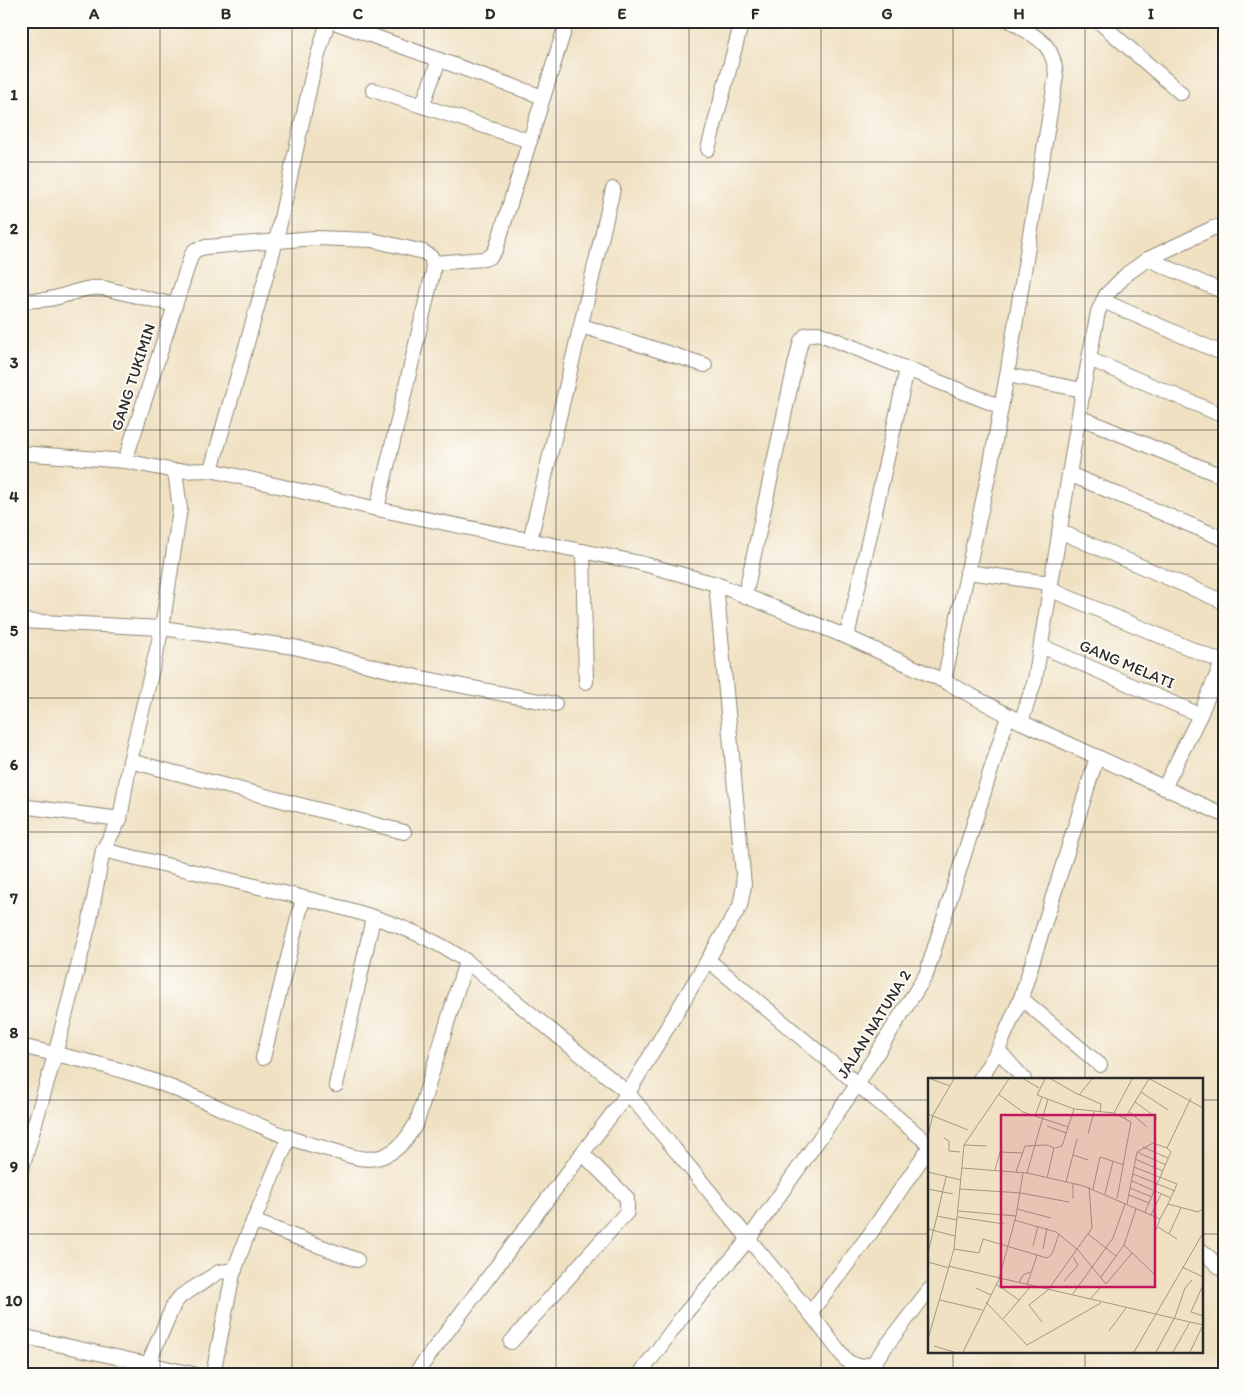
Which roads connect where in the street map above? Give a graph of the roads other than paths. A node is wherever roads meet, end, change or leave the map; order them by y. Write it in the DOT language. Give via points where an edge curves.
graph roads {
  1 [pos="329,21"];
  2 [pos="567,21"];
  3 [pos="742,21"];
  4 [pos="1011,21"];
  5 [pos="1098,21"];
  6 [pos="439,60"];
  7 [pos="373,90"];
  8 [pos="1181,92"];
  9 [pos="543,98"];
  10 [pos="422,106"];
  11 [pos="530,141"];
  12 [pos="708,150"];
  13 [pos="613,190"];
  14 [pos="1224,226"];
  15 [pos="276,241"];
  16 [pos="1148,259"];
  17 [pos="434,263"];
  18 [pos="1224,292"];
  19 [pos="21,300"];
  20 [pos="1103,301"];
  21 [pos="175,305"];
  22 [pos="582,326"];
  23 [pos="1224,354"];
  24 [pos="1089,359"];
  25 [pos="706,365"];
  26 [pos="907,369"];
  27 [pos="1007,375"];
  28 [pos="1082,390"];
  29 [pos="1001,406"];
  30 [pos="1224,416"];
  31 [pos="1078,417"];
  32 [pos="21,453"];
  33 [pos="125,460"];
  34 [pos="211,470"];
  35 [pos="175,471"];
  36 [pos="1069,474"];
  37 [pos="1224,477"];
  38 [pos="377,509"];
  39 [pos="1059,531"];
  40 [pos="1224,538"];
  41 [pos="530,540"];
  42 [pos="583,551"];
  43 [pos="967,572"];
  44 [pos="716,584"];
  45 [pos="1050,586"];
  46 [pos="745,596"];
  47 [pos="1224,602"];
  48 [pos="21,621"];
  49 [pos="162,628"];
  50 [pos="847,637"];
  51 [pos="1041,646"];
  52 [pos="1223,660"];
  53 [pos="944,681"];
  54 [pos="586,682"];
  55 [pos="555,704"];
  56 [pos="1200,714"];
  57 [pos="1014,719"];
  58 [pos="1097,757"];
  59 [pos="130,761"];
  60 [pos="1164,788"];
  61 [pos="21,806"];
  62 [pos="1222,810"];
  63 [pos="120,819"];
  64 [pos="404,832"];
  65 [pos="103,850"];
  66 [pos="303,898"];
  67 [pos="373,918"];
  68 [pos="708,960"];
  69 [pos="466,962"];
  70 [pos="1020,998"];
  71 [pos="21,1046"];
  72 [pos="998,1050"];
  73 [pos="55,1055"];
  74 [pos="263,1058"];
  75 [pos="1100,1064"];
  76 [pos="981,1078"];
  77 [pos="1023,1078"];
  78 [pos="858,1084"];
  79 [pos="336,1085"];
  80 [pos="628,1093"];
  81 [pos="289,1137"];
  82 [pos="928,1143"];
  83 [pos="928,1149"];
  84 [pos="582,1153"];
  85 [pos="21,1171"];
  86 [pos="253,1221"];
  87 [pos="748,1240"];
  88 [pos="1202,1251"];
  89 [pos="357,1260"];
  90 [pos="235,1270"];
  91 [pos="1224,1271"];
  92 [pos="928,1291"];
  93 [pos="810,1313"];
  94 [pos="21,1336"];
  95 [pos="511,1342"];
  96 [pos="148,1364"];
  97 [pos="193,1374"];
  98 [pos="213,1374"];
  99 [pos="415,1374"];
  100 [pos="640,1374"];
  1 -- 6 [label="street"];
  1 -- 15 [label="street" via="313,72"];
  2 -- 9 [label="street"];
  3 -- 12 [label="street"];
  4 -- 27 [label="street" via="1052,52 1056,76"];
  5 -- 8 [label="street"];
  6 -- 9 [label="street"];
  6 -- 10 [label="street"];
  7 -- 10 [label="street"];
  9 -- 11 [label="street"];
  10 -- 11 [label="street"];
  11 -- 17 [label="street" via="493,254 480,260"];
  13 -- 22 [label="street"];
  14 -- 16 [label="street" via="1213,228"];
  15 -- 17 [label="street" via="314,238 372,240 424,252"];
  15 -- 21 [label="street, GANG TUKIMIN" via="195,250"];
  15 -- 34 [label="street"];
  16 -- 18 [label="street"];
  16 -- 20 [label="street" via="1112,287"];
  17 -- 38 [label="street"];
  19 -- 21 [label="street" via="48,300 92,287"];
  20 -- 23 [label="street"];
  20 -- 24 [label="street, JALAN NATUNA 2"];
  21 -- 33 [label="street, GANG TUKIMIN"];
  22 -- 25 [label="street"];
  22 -- 41 [label="street"];
  24 -- 28 [label="street, JALAN NATUNA 2"];
  24 -- 30 [label="street"];
  26 -- 29 [label="street"];
  26 -- 46 [label="street" via="818,332 803,338"];
  26 -- 50 [label="street"];
  27 -- 28 [label="street"];
  27 -- 29 [label="street"];
  28 -- 31 [label="street, JALAN NATUNA 2"];
  29 -- 43 [label="street"];
  31 -- 36 [label="street, JALAN NATUNA 2"];
  31 -- 37 [label="street"];
  32 -- 33 [label="street"];
  33 -- 35 [label="street"];
  34 -- 35 [label="street"];
  34 -- 38 [label="street"];
  35 -- 49 [label="street" via="180,509"];
  36 -- 39 [label="street, JALAN NATUNA 2"];
  36 -- 40 [label="street"];
  38 -- 41 [label="street"];
  39 -- 45 [label="street, JALAN NATUNA 2"];
  39 -- 47 [label="street"];
  41 -- 42 [label="street"];
  42 -- 44 [label="street" via="670,570"];
  42 -- 54 [label="street"];
  43 -- 45 [label="street"];
  43 -- 53 [label="street"];
  44 -- 46 [label="street"];
  44 -- 68 [label="street" via="744,886 740,906"];
  45 -- 51 [label="street, JALAN NATUNA 2"];
  45 -- 52 [label="street"];
  46 -- 50 [label="street"];
  48 -- 49 [label="street"];
  49 -- 55 [label="street" via="294,647 417,677"];
  49 -- 59 [label="street"];
  50 -- 53 [label="street"];
  51 -- 56 [label="street, GANG MELATI"];
  51 -- 57 [label="street, JALAN NATUNA 2" via="1035,680"];
  52 -- 56 [label="street"];
  53 -- 57 [label="street"];
  56 -- 60 [label="street"];
  57 -- 58 [label="street"];
  57 -- 78 [label="street, JALAN NATUNA 2" via="926,974"];
  58 -- 60 [label="street"];
  58 -- 70 [label="street"];
  59 -- 63 [label="street"];
  59 -- 64 [label="street"];
  60 -- 62 [label="street"];
  61 -- 63 [label="street"];
  63 -- 65 [label="street"];
  65 -- 66 [label="street"];
  65 -- 73 [label="street" via="90,920"];
  66 -- 67 [label="street"];
  66 -- 74 [label="street"];
  67 -- 69 [label="street" via="425,938"];
  67 -- 79 [label="street"];
  68 -- 78 [label="street"];
  68 -- 80 [label="street"];
  69 -- 80 [label="street"];
  69 -- 81 [label="street" via="417,1122 402,1144 388,1154 365,1158"];
  70 -- 72 [label="street"];
  70 -- 75 [label="street"];
  71 -- 73 [label="street"];
  72 -- 76 [label="street"];
  72 -- 77 [label="street"];
  73 -- 81 [label="street" via="152,1080"];
  73 -- 85 [label="street"];
  78 -- 82 [label="street"];
  78 -- 87 [label="street, JALAN NATUNA 2"];
  80 -- 84 [label="street"];
  80 -- 87 [label="street"];
  81 -- 86 [label="street"];
  83 -- 93 [label="street"];
  84 -- 95 [label="street" via="627,1198 627,1212"];
  84 -- 99 [label="street"];
  86 -- 89 [label="street"];
  86 -- 90 [label="street"];
  87 -- 93 [label="street"];
  87 -- 100 [label="street, JALAN NATUNA 2" via="682,1317"];
  88 -- 91 [label="street"];
  90 -- 96 [label="street" via="219,1272 181,1296 174,1304"];
  90 -- 98 [label="street"];
  92 -- 93 [label="street" via="874,1362 866,1366 846,1360"];
  94 -- 96 [label="street"];
  96 -- 97 [label="street"];
}
